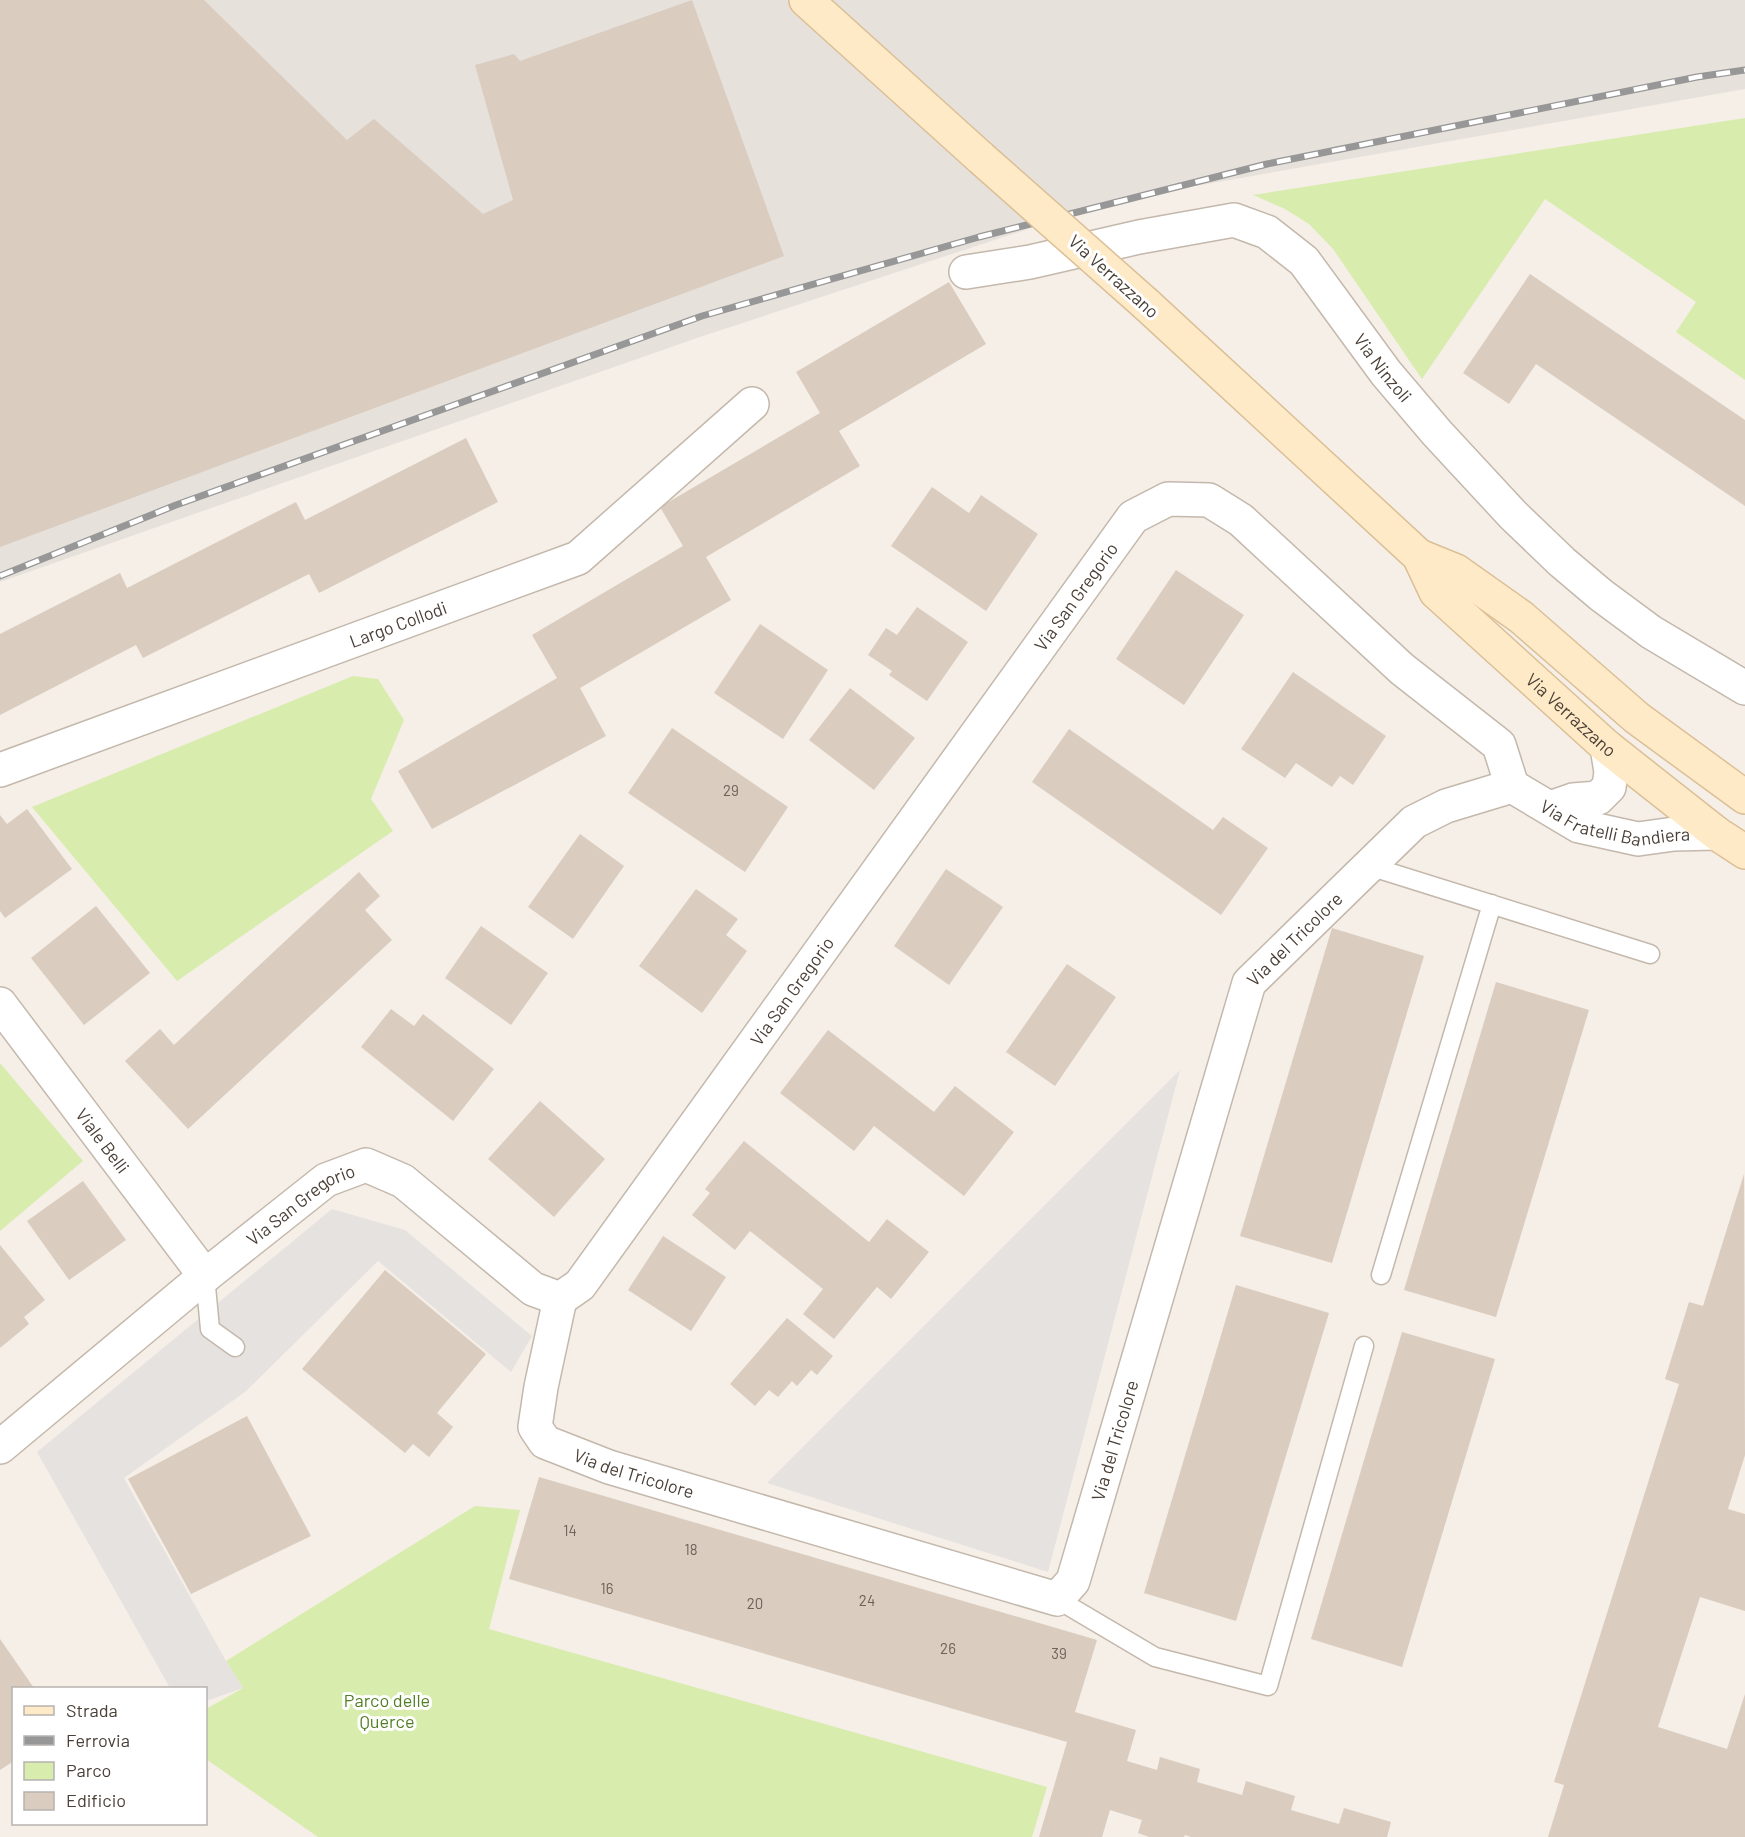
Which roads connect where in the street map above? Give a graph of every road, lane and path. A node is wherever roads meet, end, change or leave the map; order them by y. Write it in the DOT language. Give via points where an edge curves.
graph roads {
  1 [pos="806,0"];
  2 [pos="966,272"];
  3 [pos="752,404"];
  4 [pos="1419,556"];
  5 [pos="1745,688"];
  6 [pos="1607,747"];
  7 [pos="0,770"];
  8 [pos="1512,786"];
  9 [pos="1745,797"];
  10 [pos="1550,808"];
  11 [pos="1716,833"];
  12 [pos="1745,852"];
  13 [pos="1369,866"];
  14 [pos="1492,904"];
  15 [pos="1650,954"];
  16 [pos="0,1004"];
  17 [pos="1380,1275"];
  18 [pos="206,1276"];
  19 [pos="560,1299"];
  20 [pos="1364,1346"];
  21 [pos="235,1347"];
  22 [pos="0,1447"];
  23 [pos="1057,1599"];
  1 -- 4 [label="main road, Via Verrazzano, bridge" via="1146,304"];
  2 -- 5 [label="street, Via Ninzoli" via="1234,220 1267,232 1304,261 1386,373 1437,433 1562,562 1651,632"];
  3 -- 7 [label="street, Largo Collodi" via="578,558"];
  4 -- 6 [label="main road, Via Verrazzano" via="1436,592"];
  4 -- 9 [label="main road, Via Verrazzano" via="1456,570 1521,617 1637,718"];
  6 -- 10 [label="street, Via Fratelli Bandiera" via="1609,787 1598,798 1573,800"];
  6 -- 11 [label="main road, Via Verrazzano"];
  8 -- 10 [label="street"];
  8 -- 13 [label="street, Via del Tricolore" via="1446,806 1414,822"];
  8 -- 19 [label="street, Via San Gregorio" via="1499,745 1402,669 1241,520 1209,500 1168,499 1133,517 580,1285"];
  10 -- 11 [label="street, Via Fratelli Bandiera" via="1579,826 1638,839"];
  11 -- 12 [label="main road, Via Verrazzano"];
  13 -- 14 [label="lane"];
  13 -- 23 [label="street, Via del Tricolore" via="1249,983 1073,1581"];
  14 -- 15 [label="lane"];
  14 -- 17 [label="lane"];
  16 -- 18 [label="street, Viale Belli"];
  18 -- 19 [label="street, Via San Gregorio" via="326,1180 366,1165 403,1181 533,1289"];
  18 -- 21 [label="lane" via="210,1329"];
  18 -- 22 [label="street, Via San Gregorio"];
  19 -- 23 [label="street, Via del Tricolore" via="535,1427 545,1442 609,1467"];
  20 -- 23 [label="lane" via="1268,1686 1155,1657"];
}
